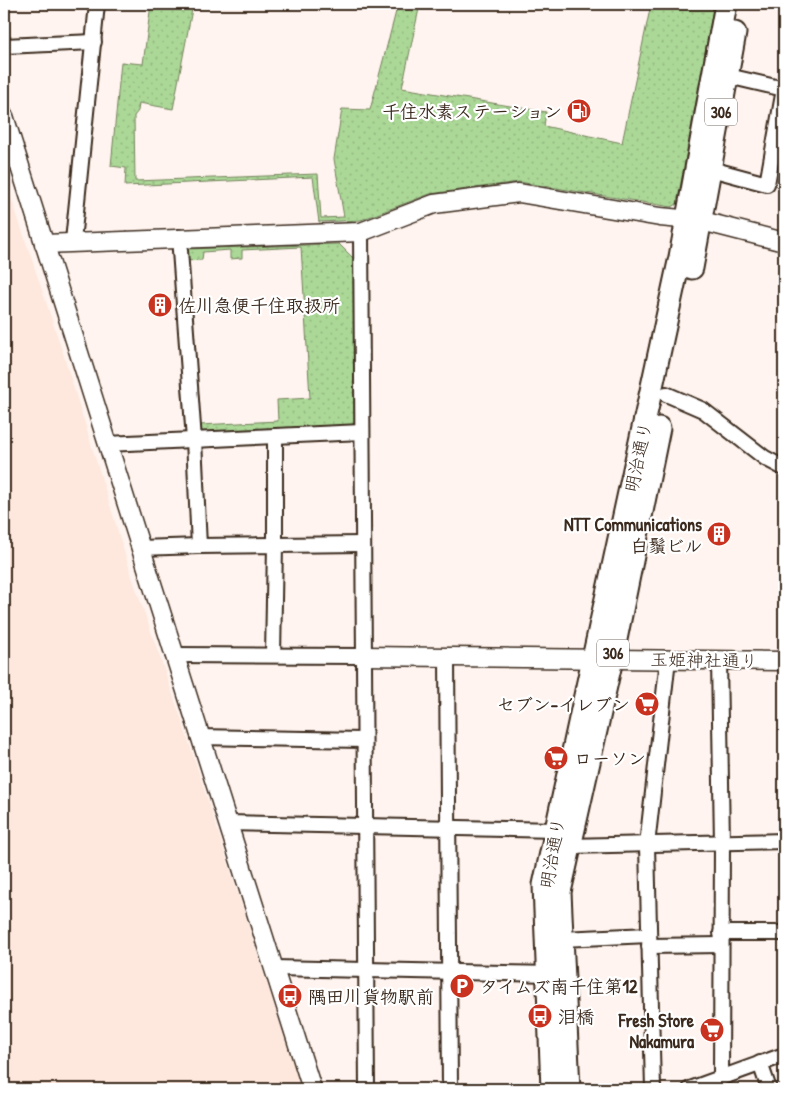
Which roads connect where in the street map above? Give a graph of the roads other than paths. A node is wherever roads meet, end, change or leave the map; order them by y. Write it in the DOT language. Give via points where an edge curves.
graph roads {
  1 [pos="98,4"];
  2 [pos="726,4"];
  3 [pos="741,4"];
  4 [pos="94,42"];
  5 [pos="4,46"];
  6 [pos="728,76"];
  7 [pos="784,90"];
  8 [pos="4,116"];
  9 [pos="711,169"];
  10 [pos="695,220"];
  11 [pos="361,232"];
  12 [pos="179,237"];
  13 [pos="73,241"];
  14 [pos="784,242"];
  15 [pos="44,244"];
  16 [pos="666,394"];
  17 [pos="362,432"];
  18 [pos="274,436"];
  19 [pos="194,440"];
  20 [pos="107,444"];
  21 [pos="784,468"];
  22 [pos="363,544"];
  23 [pos="275,545"];
  24 [pos="199,546"];
  25 [pos="140,548"];
  26 [pos="173,655"];
  27 [pos="273,655"];
  28 [pos="363,656"];
  29 [pos="447,657"];
  30 [pos="603,659"];
  31 [pos="668,659"];
  32 [pos="719,660"];
  33 [pos="784,660"];
  34 [pos="199,737"];
  35 [pos="364,740"];
  36 [pos="227,823"];
  37 [pos="364,825"];
  38 [pos="448,828"];
  39 [pos="555,830"];
  40 [pos="784,841"];
  41 [pos="722,843"];
  42 [pos="647,845"];
  43 [pos="569,846"];
  44 [pos="784,933"];
  45 [pos="562,939"];
  46 [pos="721,939"];
  47 [pos="649,941"];
  48 [pos="274,968"];
  49 [pos="366,970"];
  50 [pos="449,973"];
  51 [pos="555,974"];
  52 [pos="784,1055"];
  53 [pos="760,1063"];
  54 [pos="721,1078"];
  55 [pos="312,1089"];
  56 [pos="367,1089"];
  57 [pos="450,1089"];
  58 [pos="552,1089"];
  59 [pos="569,1089"];
  60 [pos="653,1089"];
  61 [pos="690,1089"];
  62 [pos="769,1089"];
  1 -- 4 [label="street"];
  2 -- 10 [label="main road, 明治通り / 306"];
  3 -- 6 [label="main road, 明治通り / 306"];
  4 -- 5 [label="street"];
  4 -- 13 [label="street"];
  6 -- 7 [label="street"];
  6 -- 9 [label="main road, 明治通り / 306"];
  7 -- 9 [label="street" via="767,184"];
  8 -- 15 [label="street"];
  9 -- 10 [label="main road, 明治通り / 306"];
  10 -- 11 [label="street" via="519,193 434,204"];
  10 -- 14 [label="street"];
  10 -- 16 [label="main road, 明治通り / 306"];
  10 -- 30 [label="main road, 明治通り / 306"];
  11 -- 12 [label="street"];
  11 -- 17 [label="street"];
  12 -- 13 [label="street"];
  12 -- 19 [label="street"];
  13 -- 15 [label="street"];
  15 -- 20 [label="street"];
  16 -- 21 [label="street" via="703,410 765,458"];
  16 -- 30 [label="main road, 明治通り / 306"];
  17 -- 18 [label="street"];
  17 -- 22 [label="street"];
  18 -- 19 [label="street"];
  18 -- 23 [label="street"];
  19 -- 20 [label="street"];
  19 -- 24 [label="street"];
  20 -- 25 [label="street"];
  22 -- 23 [label="street"];
  22 -- 28 [label="street"];
  23 -- 24 [label="street"];
  23 -- 27 [label="street"];
  24 -- 25 [label="street"];
  25 -- 26 [label="street"];
  26 -- 27 [label="street"];
  26 -- 34 [label="street"];
  27 -- 28 [label="street"];
  28 -- 29 [label="street, 玉姫神社通り"];
  28 -- 35 [label="street"];
  29 -- 30 [label="street, 玉姫神社通り"];
  29 -- 38 [label="street"];
  30 -- 31 [label="street, 玉姫神社通り"];
  30 -- 39 [label="main road, 明治通り / 306"];
  30 -- 43 [label="main road, 明治通り / 306"];
  31 -- 32 [label="street, 玉姫神社通り"];
  31 -- 42 [label="street"];
  32 -- 33 [label="street, 玉姫神社通り"];
  32 -- 41 [label="street"];
  34 -- 35 [label="street"];
  34 -- 36 [label="street"];
  35 -- 37 [label="street"];
  36 -- 37 [label="street"];
  36 -- 48 [label="street"];
  37 -- 38 [label="street"];
  37 -- 49 [label="street"];
  38 -- 39 [label="street"];
  38 -- 50 [label="street"];
  39 -- 51 [label="main road, 明治通り / 306" via="544,886"];
  40 -- 41 [label="street"];
  41 -- 42 [label="street"];
  41 -- 46 [label="street"];
  42 -- 43 [label="street"];
  42 -- 47 [label="street"];
  43 -- 45 [label="main road, 明治通り / 306" via="560,892"];
  44 -- 46 [label="street"];
  45 -- 47 [label="street"];
  45 -- 51 [label="main road, 明治通り / 306"];
  46 -- 47 [label="street"];
  46 -- 54 [label="street"];
  47 -- 60 [label="street"];
  48 -- 49 [label="street"];
  48 -- 55 [label="street"];
  49 -- 50 [label="street"];
  49 -- 56 [label="street"];
  50 -- 51 [label="street"];
  50 -- 57 [label="street"];
  51 -- 58 [label="main road, 明治通り / 306"];
  51 -- 59 [label="main road, 明治通り / 306"];
  52 -- 53 [label="street"];
  53 -- 54 [label="street"];
  53 -- 62 [label="street"];
  54 -- 61 [label="street"];
}
